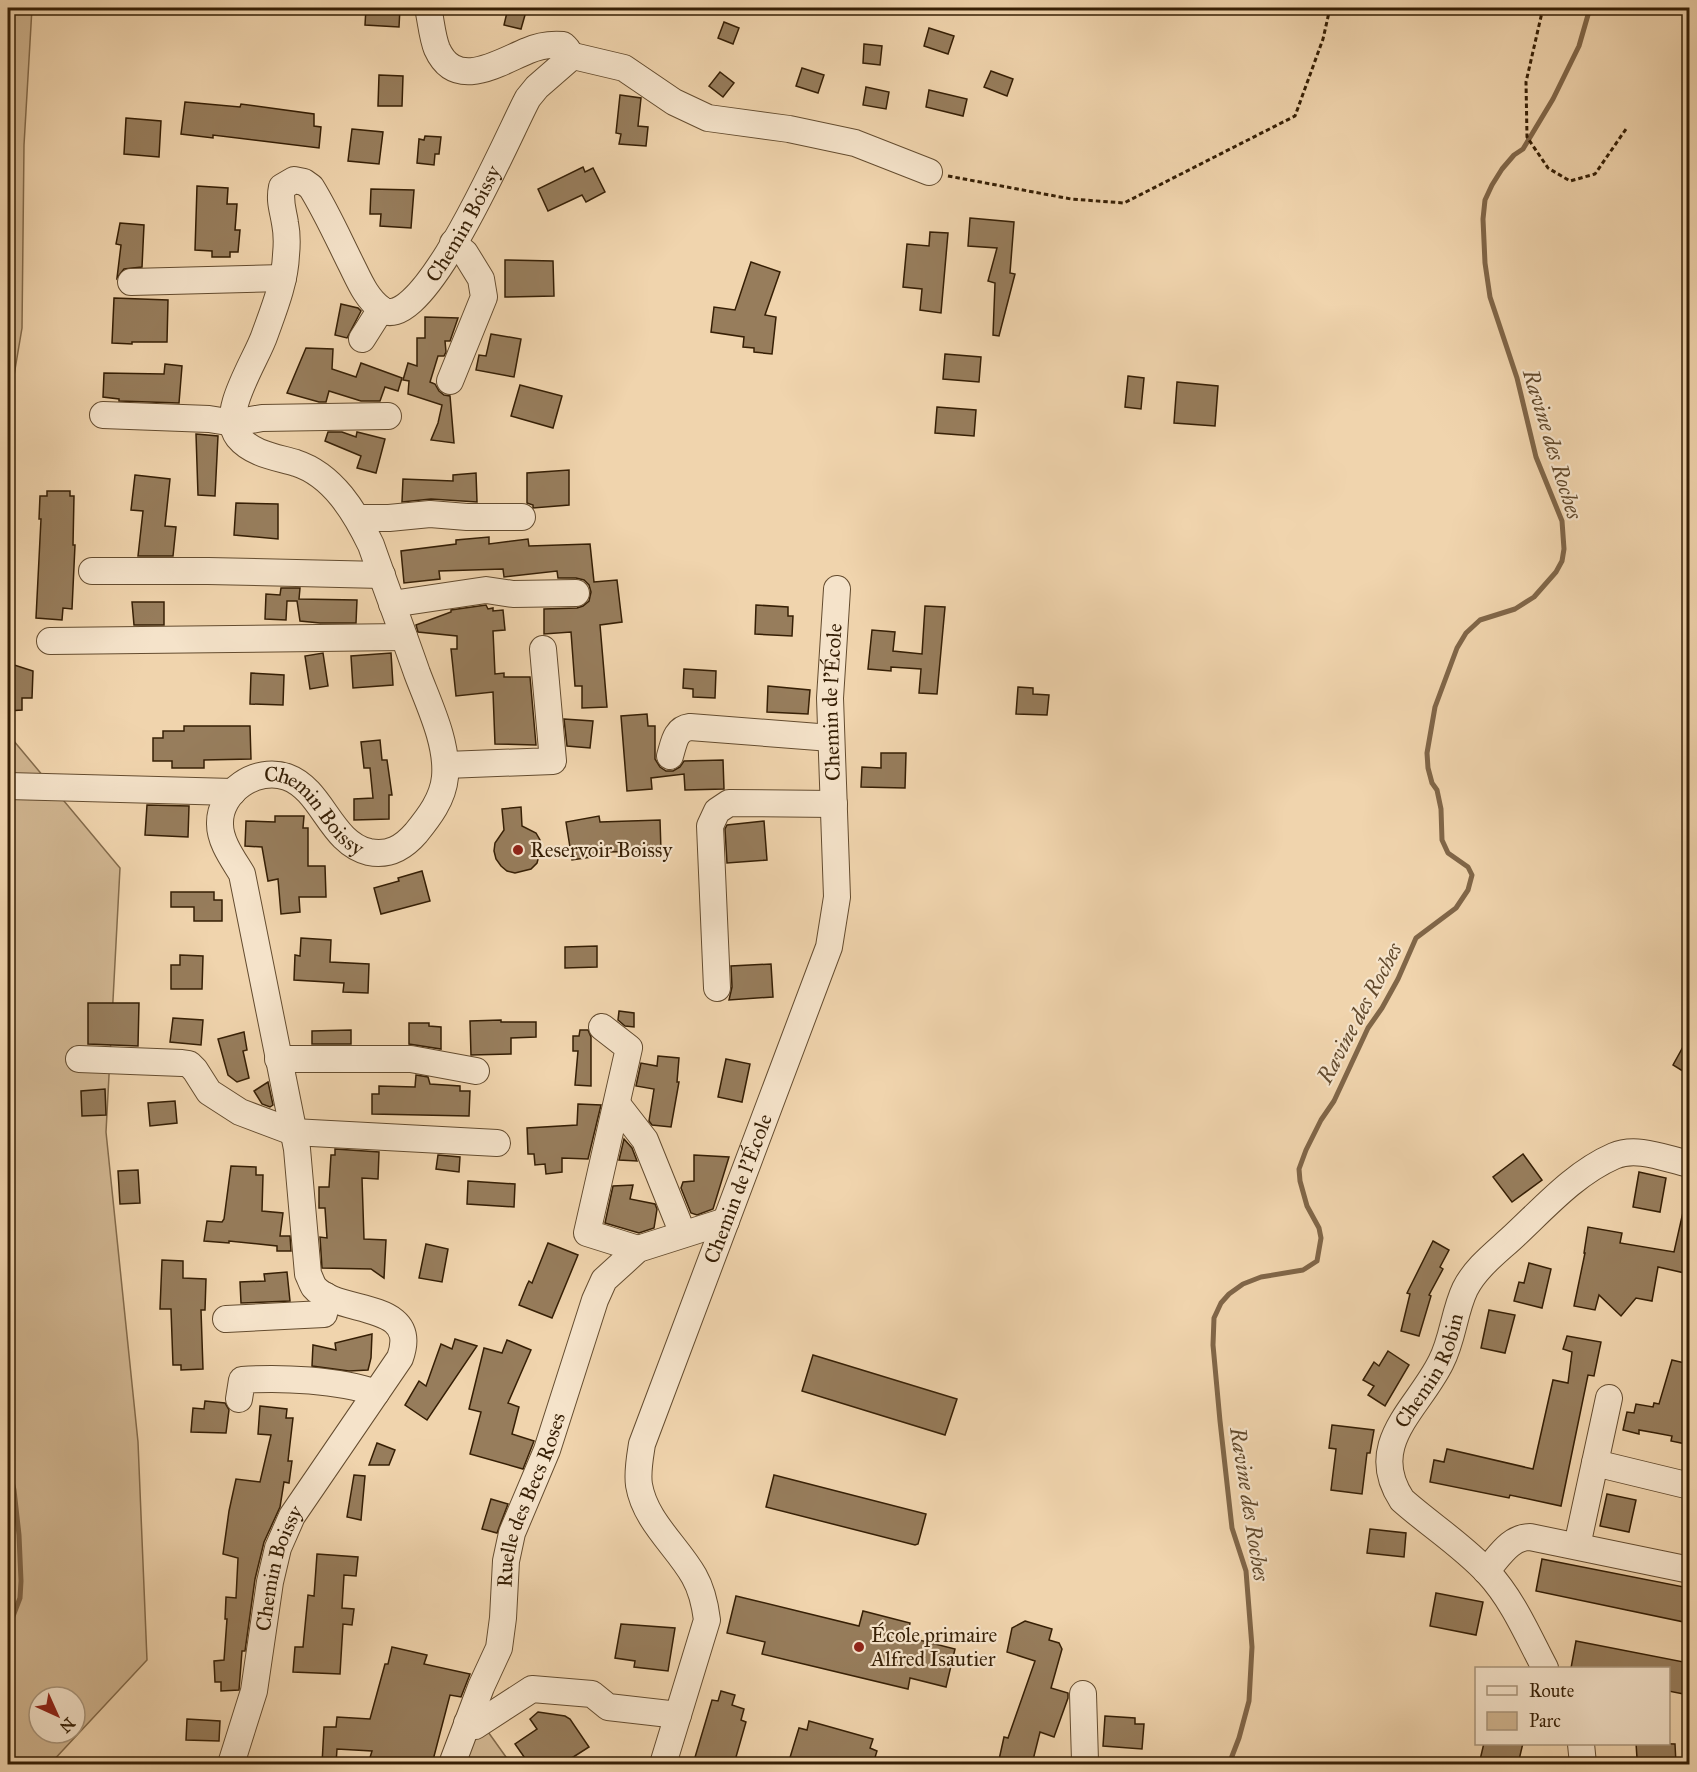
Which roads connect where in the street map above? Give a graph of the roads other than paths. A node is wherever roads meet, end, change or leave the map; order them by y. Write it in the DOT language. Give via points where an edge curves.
graph roads {
  1 [pos="428,8"];
  2 [pos="569,55"];
  3 [pos="929,172"];
  4 [pos="453,243"];
  5 [pos="283,278"];
  6 [pos="131,282"];
  7 [pos="381,309"];
  8 [pos="362,339"];
  9 [pos="450,381"];
  10 [pos="103,415"];
  11 [pos="388,416"];
  12 [pos="234,423"];
  13 [pos="522,517"];
  14 [pos="358,518"];
  15 [pos="92,571"];
  16 [pos="382,575"];
  17 [pos="837,589"];
  18 [pos="576,593"];
  19 [pos="392,604"];
  20 [pos="404,637"];
  21 [pos="50,641"];
  22 [pos="543,649"];
  23 [pos="831,738"];
  24 [pos="670,756"];
  25 [pos="446,765"];
  26 [pos="8,786"];
  27 [pos="232,792"];
  28 [pos="834,804"];
  29 [pos="717,988"];
  30 [pos="602,1027"];
  31 [pos="79,1059"];
  32 [pos="278,1059"];
  33 [pos="476,1071"];
  34 [pos="617,1104"];
  35 [pos="294,1132"];
  36 [pos="497,1143"];
  37 [pos="1689,1164"];
  38 [pos="726,1221"];
  39 [pos="683,1234"];
  40 [pos="638,1249"];
  41 [pos="327,1296"];
  42 [pos="226,1319"];
  43 [pos="376,1393"];
  44 [pos="1609,1398"];
  45 [pos="239,1400"];
  46 [pos="1595,1462"];
  47 [pos="1689,1486"];
  48 [pos="1577,1546"];
  49 [pos="1689,1570"];
  50 [pos="1486,1571"];
  51 [pos="1544,1667"];
  52 [pos="1083,1694"];
  53 [pos="678,1715"];
  54 [pos="467,1723"];
  55 [pos="1581,1745"];
  56 [pos="231,1764"];
  57 [pos="452,1764"];
  58 [pos="663,1764"];
  59 [pos="1084,1764"];
  60 [pos="1583,1764"];
  1 -- 2 [label="street" via="437,48 456,69 481,70 553,44 563,45"];
  2 -- 3 [label="street" via="624,68 674,102 708,118 855,143"];
  2 -- 4 [label="street, Chemin Boissy" via="528,98 483,192"];
  4 -- 7 [label="street, Chemin Boissy" via="413,302 393,312"];
  4 -- 9 [label="street" via="465,253 481,279 484,297"];
  5 -- 6 [label="street"];
  5 -- 7 [label="street" via="286,225 280,195 282,187 294,180 310,187 367,294"];
  5 -- 12 [label="street" via="264,339 238,393"];
  7 -- 8 [label="street"];
  10 -- 12 [label="street"];
  11 -- 12 [label="street" via="262,418"];
  12 -- 14 [label="street, Chemin Boissy" via="237,436 253,449 297,463 321,477"];
  13 -- 14 [label="street" via="430,514"];
  14 -- 16 [label="street, Chemin Boissy"];
  15 -- 16 [label="street"];
  16 -- 19 [label="street, Chemin Boissy"];
  17 -- 23 [label="street, Chemin de l'École"];
  18 -- 19 [label="street" via="513,594 486,590"];
  19 -- 20 [label="street, Chemin Boissy"];
  20 -- 21 [label="street"];
  20 -- 25 [label="street, Chemin Boissy"];
  22 -- 25 [label="street" via="553,761"];
  23 -- 24 [label="street" via="690,727 678,733"];
  23 -- 28 [label="street, Chemin de l'École"];
  25 -- 27 [label="street, Chemin Boissy" via="445,781 433,811 399,849 381,853 361,850 348,840 310,792 285,776 268,774 247,780"];
  26 -- 27 [label="street"];
  27 -- 32 [label="street, Chemin Boissy" via="222,808 220,825 223,840 242,874"];
  28 -- 29 [label="street" via="729,803 717,811 710,826"];
  28 -- 38 [label="street, Chemin de l'École" via="837,897 829,947"];
  30 -- 34 [label="street" via="629,1048"];
  31 -- 35 [label="street" via="189,1064 209,1092 240,1112"];
  32 -- 33 [label="street" via="411,1059"];
  32 -- 35 [label="street, Chemin Boissy"];
  34 -- 39 [label="street" via="645,1140"];
  34 -- 40 [label="street" via="587,1233"];
  35 -- 36 [label="street"];
  35 -- 41 [label="street, Chemin Boissy" via="308,1274 315,1288"];
  37 -- 50 [label="street, Chemin Robin" via="1627,1152 1595,1166 1484,1263 1465,1290 1442,1361 1401,1420 1391,1442 1389,1468 1393,1486 1402,1500"];
  38 -- 39 [label="street, Ruelle des Becs Roses"];
  38 -- 53 [label="street, Chemin de l'École" via="642,1444 639,1464 639,1486 647,1510 694,1576 704,1598 706,1620"];
  39 -- 40 [label="street, Ruelle des Becs Roses"];
  40 -- 54 [label="street, Ruelle des Becs Roses" via="604,1280 595,1300 547,1450 512,1533 499,1648"];
  41 -- 42 [label="street" via="324,1314"];
  41 -- 43 [label="street, Chemin Boissy" via="375,1310 395,1323 403,1334 400,1358"];
  43 -- 45 [label="street" via="359,1387 262,1378 242,1380"];
  43 -- 56 [label="street, Chemin Boissy" via="292,1516 278,1548 254,1691"];
  44 -- 46 [label="street"];
  46 -- 47 [label="street"];
  46 -- 48 [label="street"];
  48 -- 49 [label="street"];
  48 -- 50 [label="street" via="1521,1537"];
  50 -- 51 [label="street, Chemin Robin" via="1508,1599"];
  52 -- 59 [label="street"];
  53 -- 54 [label="street" via="608,1707 592,1694 532,1689 475,1726"];
  53 -- 58 [label="street, Chemin de l'École"];
  54 -- 57 [label="street, Ruelle des Becs Roses"];
  55 -- 60 [label="street"];
}
